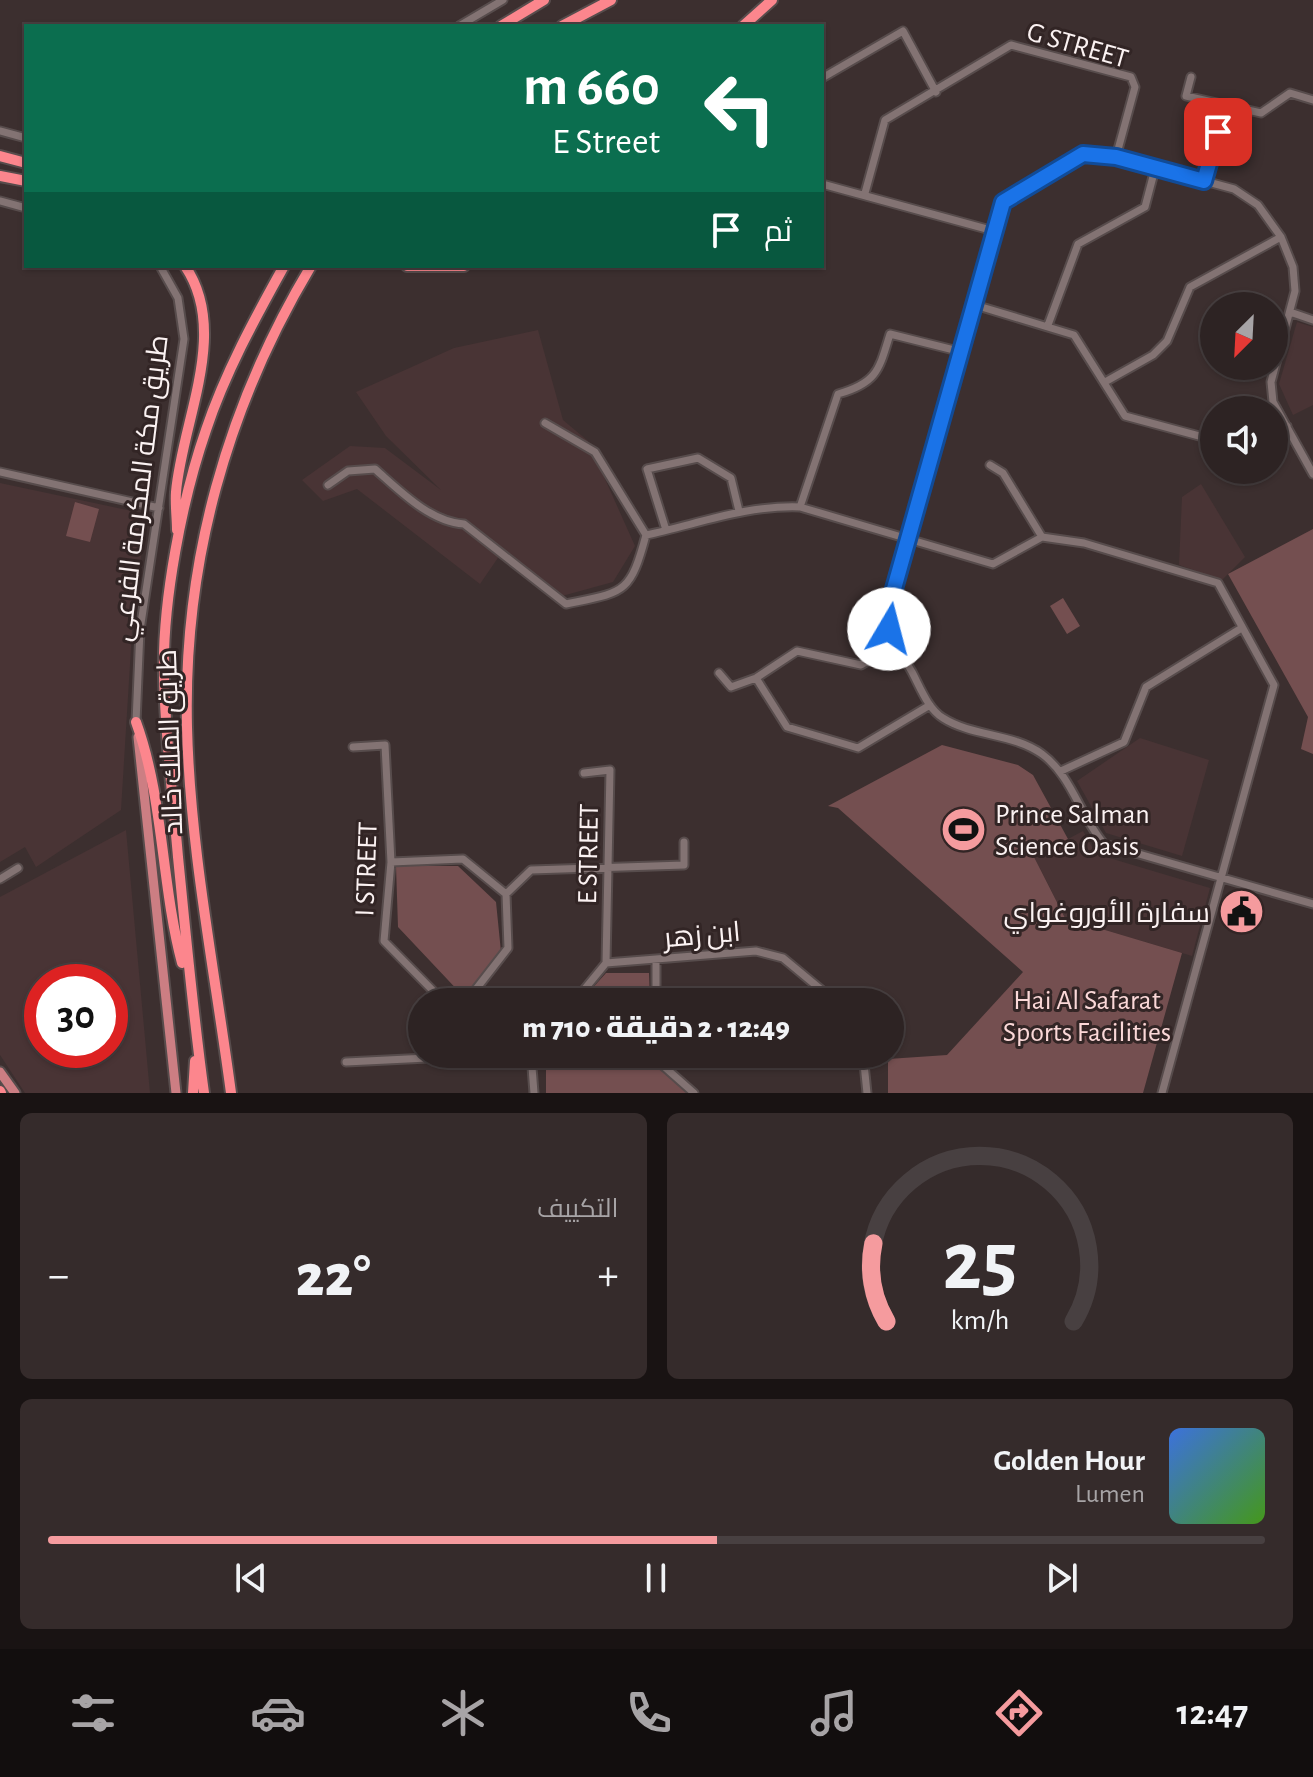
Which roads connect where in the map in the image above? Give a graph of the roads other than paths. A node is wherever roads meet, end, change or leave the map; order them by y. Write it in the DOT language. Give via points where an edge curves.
graph roads {
  1 [pos="503,0"];
  2 [pos="544,0"];
  3 [pos="611,0"];
  4 [pos="772,0"];
  5 [pos="510,18"];
  6 [pos="462,24"];
  7 [pos="498,24"];
  8 [pos="503,24"];
  9 [pos="566,24"];
  10 [pos="745,24"];
  11 [pos="824,77"];
  12 [pos="1191,77"];
  13 [pos="936,92"];
  14 [pos="1313,100"];
  15 [pos="1225,107"];
  16 [pos="0,131"];
  17 [pos="24,137"];
  18 [pos="0,156"];
  19 [pos="1116,157"];
  20 [pos="24,162"];
  21 [pos="1155,169"];
  22 [pos="0,176"];
  23 [pos="24,181"];
  24 [pos="1204,181"];
  25 [pos="824,184"];
  26 [pos="865,193"];
  27 [pos="0,201"];
  28 [pos="24,207"];
  29 [pos="994,231"];
  30 [pos="1281,237"];
  31 [pos="161,268"];
  32 [pos="186,268"];
  33 [pos="283,268"];
  34 [pos="310,268"];
  35 [pos="975,305"];
  36 [pos="1290,312"];
  37 [pos="1313,320"];
  38 [pos="1048,325"];
  39 [pos="962,352"];
  40 [pos="1105,382"];
  41 [pos="1272,396"];
  42 [pos="545,423"];
  43 [pos="1288,428"];
  44 [pos="1200,436"];
  45 [pos="990,465"];
  46 [pos="0,472"];
  47 [pos="1313,474"];
  48 [pos="328,485"];
  49 [pos="800,507"];
  50 [pos="159,508"];
  51 [pos="739,511"];
  52 [pos="666,530"];
  53 [pos="646,535"];
  54 [pos="1042,537"];
  55 [pos="908,539"];
  56 [pos="177,546"];
  57 [pos="1240,629"];
  58 [pos="896,645"];
  59 [pos="719,673"];
  60 [pos="756,678"];
  61 [pos="930,705"];
  62 [pos="136,722"];
  63 [pos="353,747"];
  64 [pos="1061,771"];
  65 [pos="584,773"];
  66 [pos="684,842"];
  67 [pos="391,862"];
  68 [pos="18,868"];
  69 [pos="609,869"];
  70 [pos="0,879"];
  71 [pos="1222,880"];
  72 [pos="506,894"];
  73 [pos="1313,904"];
  74 [pos="656,960"];
  75 [pos="606,963"];
  76 [pos="430,988"];
  77 [pos="477,988"];
  78 [pos="585,988"];
  79 [pos="656,988"];
  80 [pos="819,988"];
  81 [pos="189,990"];
  82 [pos="197,1043"];
  83 [pos="408,1058"];
  84 [pos="346,1062"];
  85 [pos="532,1068"];
  86 [pos="666,1068"];
  87 [pos="864,1068"];
  88 [pos="0,1072"];
  89 [pos="15,1093"];
  90 [pos="176,1093"];
  91 [pos="193,1093"];
  92 [pos="204,1093"];
  93 [pos="231,1093"];
  94 [pos="534,1093"];
  95 [pos="694,1093"];
  96 [pos="867,1093"];
  97 [pos="1162,1093"];
  1 -- 6 [label="street"];
  2 -- 5 [label="highway"];
  3 -- 9 [label="highway"];
  4 -- 10 [label="highway"];
  5 -- 7 [label="highway"];
  5 -- 8 [label="highway"];
  11 -- 13 [label="street" via="903,31"];
  12 -- 15 [label="street" via="1186,96"];
  13 -- 19 [label="street, G STREET" via="1011,45 1131,77 1135,87"];
  13 -- 26 [label="street, G STREET" via="885,120"];
  14 -- 15 [label="street" via="1290,93 1261,113"];
  15 -- 24 [label="street"];
  16 -- 17 [label="street"];
  18 -- 20 [label="highway"];
  19 -- 21 [label="street"];
  19 -- 29 [label="street" via="1083,154 1070,159 1003,202"];
  21 -- 24 [label="street"];
  21 -- 38 [label="street" via="1145,207 1078,244"];
  22 -- 23 [label="highway"];
  24 -- 30 [label="street" via="1234,189 1258,205"];
  25 -- 26 [label="street"];
  26 -- 29 [label="street"];
  27 -- 28 [label="street"];
  29 -- 35 [label="street"];
  30 -- 36 [label="street" via="1293,267"];
  30 -- 40 [label="street" via="1190,287 1167,341"];
  31 -- 50 [label="street, طريق مكة المكرمة الفرعي" via="178,298 184,339"];
  32 -- 56 [label="highway" via="198,293 204,341 176,491"];
  33 -- 56 [label="highway, طريق الملك خالد" via="206,431"];
  34 -- 93 [label="highway, طريق الملك خالد" via="264,355 223,456 200,549 189,633 187,727 193,809"];
  35 -- 38 [label="street"];
  35 -- 39 [label="street"];
  36 -- 37 [label="street"];
  36 -- 41 [label="street" via="1271,382"];
  38 -- 40 [label="street" via="1074,335"];
  39 -- 49 [label="street" via="890,334 879,370 863,387 838,394"];
  39 -- 55 [label="street"];
  40 -- 44 [label="street" via="1125,416"];
  42 -- 53 [label="street" via="595,452"];
  43 -- 47 [label="street"];
  45 -- 54 [label="street" via="1003,473"];
  46 -- 50 [label="street"];
  48 -- 53 [label="street" via="348,471 375,469 433,514 464,524 566,604 617,594 636,573"];
  49 -- 51 [label="street"];
  49 -- 55 [label="street"];
  50 -- 62 [label="street, طريق مكة المكرمة الفرعي" via="140,630"];
  51 -- 52 [label="street"];
  51 -- 52 [label="street" via="731,478 698,458 647,469"];
  52 -- 53 [label="street"];
  54 -- 55 [label="street" via="993,564"];
  54 -- 57 [label="street" via="1084,543 1218,583"];
  55 -- 58 [label="street" via="888,610"];
  56 -- 81 [label="highway, طريق الملك خالد" via="163,672"];
  57 -- 64 [label="street" via="1146,687 1124,742"];
  57 -- 71 [label="street" via="1274,685"];
  58 -- 60 [label="street" via="861,665 797,651"];
  58 -- 61 [label="street"];
  59 -- 60 [label="street" via="731,687"];
  60 -- 61 [label="street" via="787,727 858,748"];
  61 -- 64 [label="street" via="942,718 1039,752"];
  62 -- 81 [label="highway" via="149,758 173,929"];
  62 -- 90 [label="main road"];
  63 -- 67 [label="street, I STREET" via="385,745"];
  64 -- 71 [label="street" via="1086,823 1104,844"];
  65 -- 69 [label="street, E STREET" via="610,770"];
  66 -- 69 [label="street" via="684,865"];
  67 -- 72 [label="street" via="463,859"];
  67 -- 76 [label="street, I STREET" via="384,941"];
  68 -- 70 [label="street"];
  69 -- 72 [label="street" via="531,870"];
  69 -- 75 [label="street, E STREET"];
  71 -- 73 [label="street"];
  71 -- 97 [label="street"];
  72 -- 77 [label="street" via="508,948"];
  74 -- 75 [label="street, ابن زهر"];
  74 -- 79 [label="street"];
  74 -- 80 [label="street, ابن زهر" via="756,951 783,958"];
  75 -- 78 [label="street"];
  81 -- 82 [label="highway, طريق الملك خالد"];
  82 -- 91 [label="highway"];
  82 -- 92 [label="highway, طريق الملك خالد"];
  83 -- 84 [label="street"];
  85 -- 94 [label="street"];
  86 -- 95 [label="street"];
  87 -- 96 [label="street"];
  88 -- 89 [label="main road"];
}
